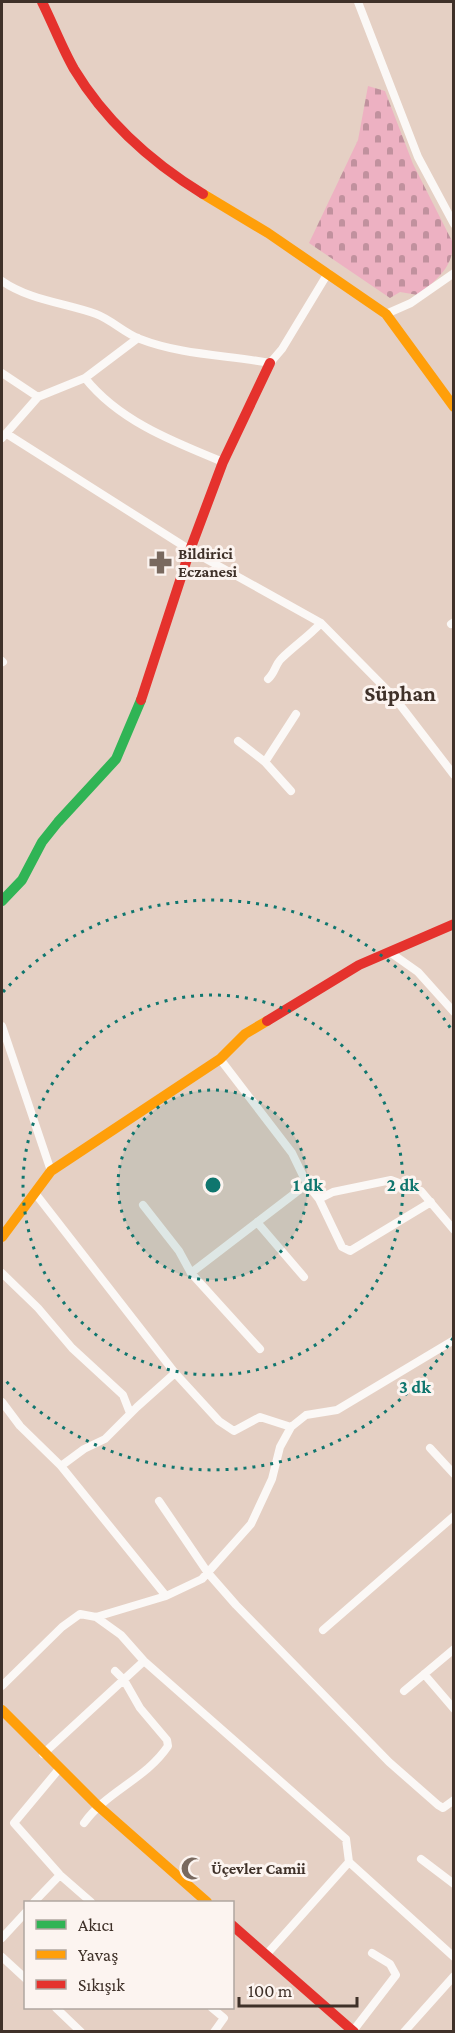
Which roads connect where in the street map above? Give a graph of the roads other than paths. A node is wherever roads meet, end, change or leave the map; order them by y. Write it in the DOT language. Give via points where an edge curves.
graph roads {
  1 [pos="42,2"];
  2 [pos="358,2"];
  3 [pos="453,224"];
  4 [pos="328,273"];
  5 [pos="453,273"];
  6 [pos="2,281"];
  7 [pos="386,314"];
  8 [pos="138,338"];
  9 [pos="270,363"];
  10 [pos="2,373"];
  11 [pos="85,378"];
  12 [pos="38,397"];
  13 [pos="453,407"];
  14 [pos="4,436"];
  15 [pos="223,462"];
  16 [pos="190,550"];
  17 [pos="321,623"];
  18 [pos="268,679"];
  19 [pos="296,714"];
  20 [pos="238,741"];
  21 [pos="265,762"];
  22 [pos="453,775"];
  23 [pos="291,790"];
  24 [pos="2,901"];
  25 [pos="453,924"];
  26 [pos="391,953"];
  27 [pos="453,1012"];
  28 [pos="2,1026"];
  29 [pos="220,1059"];
  30 [pos="51,1171"];
  31 [pos="307,1184"];
  32 [pos="36,1192"];
  33 [pos="319,1199"];
  34 [pos="431,1202"];
  35 [pos="143,1205"];
  36 [pos="257,1222"];
  37 [pos="453,1230"];
  38 [pos="2,1237"];
  39 [pos="2,1272"];
  40 [pos="191,1273"];
  41 [pos="304,1277"];
  42 [pos="453,1340"];
  43 [pos="260,1349"];
  44 [pos="175,1373"];
  45 [pos="2,1402"];
  46 [pos="130,1413"];
  47 [pos="291,1427"];
  48 [pos="430,1448"];
  49 [pos="61,1466"];
  50 [pos="453,1474"];
  51 [pos="159,1501"];
  52 [pos="453,1516"];
  53 [pos="208,1573"];
  54 [pos="166,1596"];
  55 [pos="96,1617"];
  56 [pos="323,1630"];
  57 [pos="453,1649"];
  58 [pos="144,1661"];
  59 [pos="116,1671"];
  60 [pos="424,1674"];
  61 [pos="124,1680"];
  62 [pos="2,1686"];
  63 [pos="404,1691"];
  64 [pos="453,1709"];
  65 [pos="2,1710"];
  66 [pos="43,1754"];
  67 [pos="59,1769"];
  68 [pos="453,1800"];
  69 [pos="97,1805"];
  70 [pos="84,1823"];
  71 [pos="422,1859"];
  72 [pos="349,1862"];
  73 [pos="60,1875"];
  74 [pos="453,1884"];
  75 [pos="35,1901"];
  76 [pos="91,1901"];
  77 [pos="206,1901"];
  78 [pos="24,1914"];
  79 [pos="234,1927"];
  80 [pos="2,1938"];
  81 [pos="372,1953"];
  82 [pos="266,1955"];
  83 [pos="2,1956"];
  84 [pos="453,1957"];
  85 [pos="453,1976"];
  86 [pos="24,1977"];
  87 [pos="58,2009"];
  88 [pos="214,2009"];
  89 [pos="81,2031"];
  90 [pos="214,2031"];
  91 [pos="354,2031"];
  92 [pos="404,2031"];
  1 -- 4 [label="street" via="74,69 111,121 166,171"];
  2 -- 3 [label="street" via="418,156"];
  4 -- 7 [label="street"];
  4 -- 9 [label="street"];
  5 -- 7 [label="street" via="411,303"];
  6 -- 8 [label="street" via="38,298 98,315"];
  7 -- 13 [label="street"];
  8 -- 9 [label="street" via="182,352"];
  8 -- 11 [label="street"];
  9 -- 15 [label="street"];
  10 -- 12 [label="street"];
  11 -- 12 [label="street"];
  11 -- 15 [label="street" via="110,403 162,436"];
  12 -- 14 [label="street"];
  14 -- 16 [label="street"];
  15 -- 16 [label="street"];
  16 -- 17 [label="street"];
  16 -- 24 [label="street" via="150,677 116,759 58,822 42,842 22,880"];
  17 -- 18 [label="street" via="283,657"];
  17 -- 22 [label="street" via="394,697"];
  19 -- 21 [label="street"];
  20 -- 21 [label="street"];
  21 -- 23 [label="street"];
  25 -- 26 [label="street"];
  26 -- 27 [label="street" via="418,972"];
  26 -- 29 [label="street" via="359,965 255,1029"];
  28 -- 30 [label="street"];
  29 -- 30 [label="street"];
  29 -- 31 [label="street" via="292,1153"];
  30 -- 32 [label="street"];
  31 -- 33 [label="street"];
  31 -- 36 [label="street"];
  32 -- 38 [label="street"];
  32 -- 44 [label="street"];
  33 -- 34 [label="street" via="333,1192 391,1180 421,1191"];
  33 -- 34 [label="street" via="342,1247 350,1251"];
  34 -- 37 [label="street"];
  35 -- 40 [label="street"];
  36 -- 40 [label="street"];
  36 -- 41 [label="street"];
  39 -- 46 [label="street" via="72,1348 123,1395"];
  40 -- 43 [label="street"];
  42 -- 47 [label="street" via="337,1410 306,1414"];
  44 -- 46 [label="street"];
  44 -- 47 [label="street" via="219,1421 234,1431 260,1417"];
  45 -- 49 [label="street" via="20,1426"];
  46 -- 49 [label="street" via="105,1439"];
  47 -- 53 [label="street" via="251,1524"];
  48 -- 50 [label="street"];
  49 -- 54 [label="street"];
  51 -- 53 [label="street"];
  52 -- 56 [label="street"];
  53 -- 54 [label="street"];
  53 -- 68 [label="street" via="389,1762 443,1808"];
  54 -- 55 [label="street"];
  55 -- 58 [label="street" via="121,1635"];
  55 -- 62 [label="street" via="80,1614 62,1627"];
  57 -- 60 [label="street"];
  58 -- 61 [label="street"];
  58 -- 72 [label="street" via="341,1833 346,1839"];
  59 -- 61 [label="street"];
  60 -- 63 [label="street"];
  60 -- 64 [label="street"];
  61 -- 66 [label="street"];
  61 -- 69 [label="street" via="168,1746 133,1781"];
  65 -- 66 [label="street"];
  66 -- 67 [label="street"];
  67 -- 69 [label="street"];
  67 -- 73 [label="street" via="14,1823"];
  69 -- 70 [label="street"];
  69 -- 77 [label="street"];
  71 -- 74 [label="street"];
  72 -- 82 [label="street"];
  72 -- 84 [label="street"];
  73 -- 75 [label="street"];
  73 -- 76 [label="street"];
  78 -- 80 [label="street"];
  79 -- 82 [label="street"];
  81 -- 91 [label="street" via="390,1964 396,1975"];
  82 -- 91 [label="street"];
  83 -- 86 [label="street"];
  85 -- 92 [label="street"];
  87 -- 89 [label="street"];
  88 -- 90 [label="street" via="224,2019"];
}
